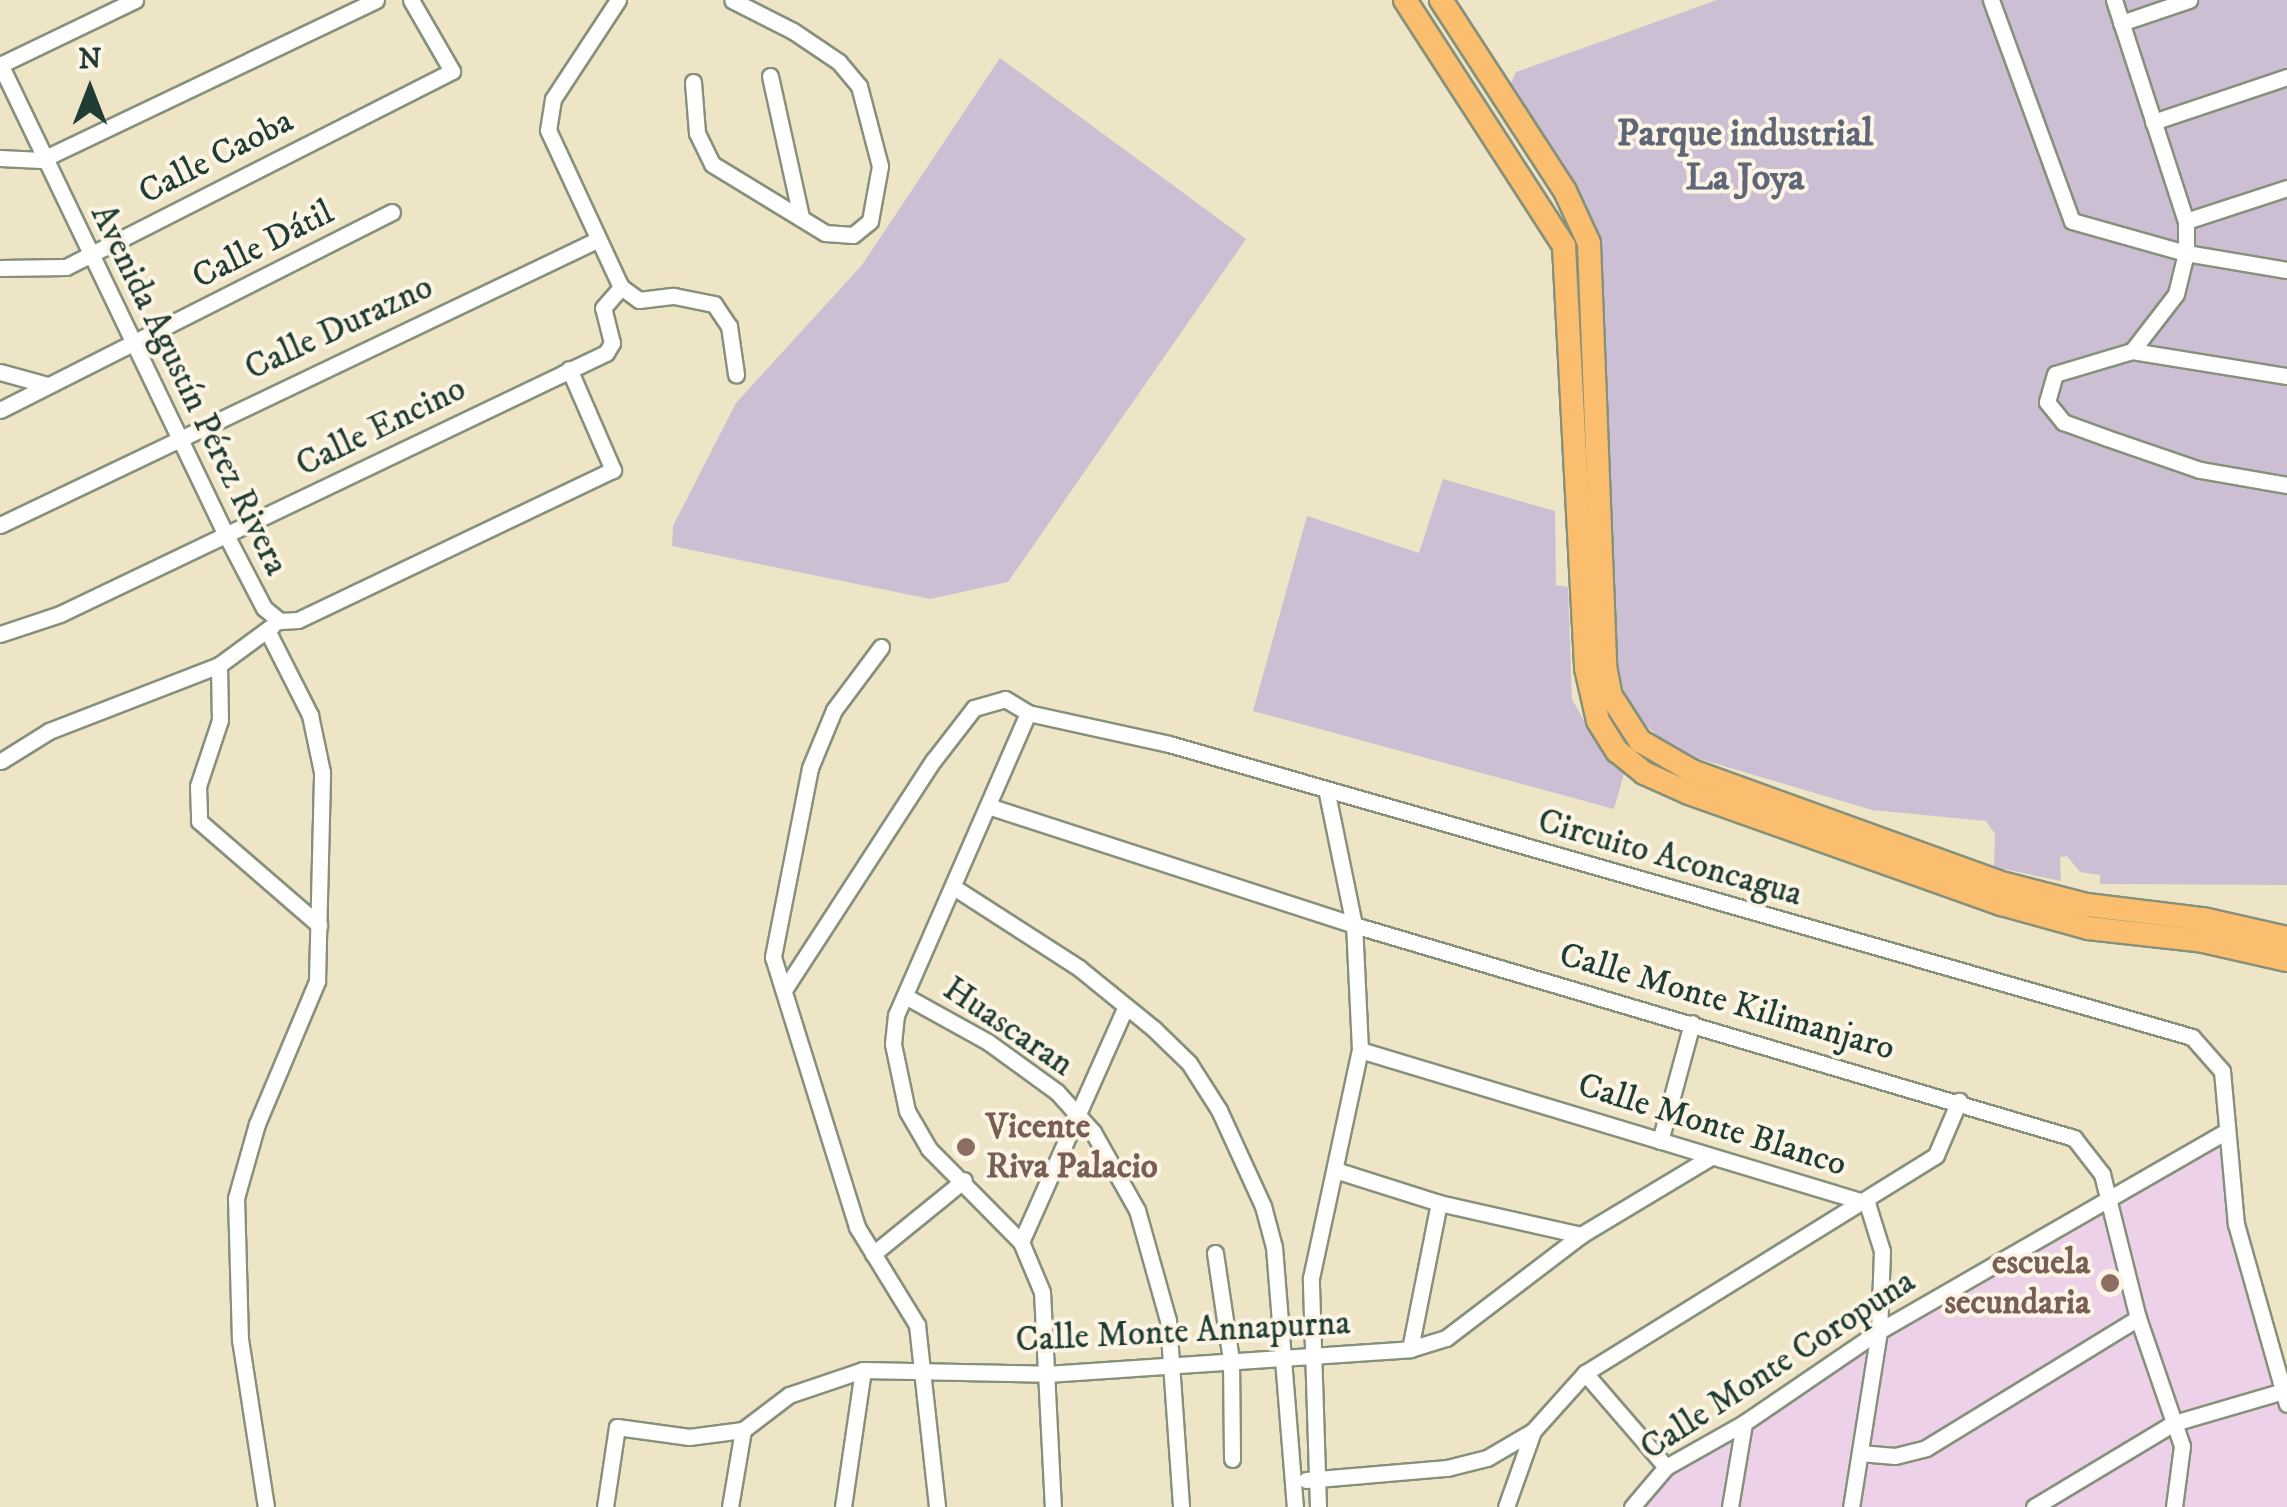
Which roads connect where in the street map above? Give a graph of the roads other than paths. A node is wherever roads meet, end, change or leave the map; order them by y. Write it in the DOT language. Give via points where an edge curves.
graph roads {
  1 [pos="135,0"];
  2 [pos="376,0"];
  3 [pos="412,0"];
  4 [pos="618,0"];
  5 [pos="732,0"];
  6 [pos="1405,0"];
  7 [pos="1441,0"];
  8 [pos="1991,0"];
  9 [pos="2114,0"];
  10 [pos="2190,0"];
  11 [pos="2121,23"];
  12 [pos="0,65"];
  13 [pos="770,76"];
  14 [pos="2287,77"];
  15 [pos="693,82"];
  16 [pos="2153,122"];
  17 [pos="0,158"];
  18 [pos="41,160"];
  19 [pos="2287,188"];
  20 [pos="392,212"];
  21 [pos="801,217"];
  22 [pos="2186,222"];
  23 [pos="597,240"];
  24 [pos="2186,252"];
  25 [pos="88,255"];
  26 [pos="0,268"];
  27 [pos="2287,270"];
  28 [pos="621,287"];
  29 [pos="134,346"];
  30 [pos="2132,351"];
  31 [pos="569,369"];
  32 [pos="0,372"];
  33 [pos="736,374"];
  34 [pos="2287,376"];
  35 [pos="47,384"];
  36 [pos="0,410"];
  37 [pos="180,437"];
  38 [pos="2287,485"];
  39 [pos="0,525"];
  40 [pos="226,535"];
  41 [pos="274,625"];
  42 [pos="0,634"];
  43 [pos="881,647"];
  44 [pos="219,664"];
  45 [pos="1028,713"];
  46 [pos="1,761"];
  47 [pos="1328,793"];
  48 [pos="988,806"];
  49 [pos="954,888"];
  50 [pos="319,925"];
  51 [pos="1354,925"];
  52 [pos="2287,938"];
  53 [pos="2287,960"];
  54 [pos="786,988"];
  55 [pos="905,996"];
  56 [pos="1126,1006"];
  57 [pos="1692,1023"];
  58 [pos="1360,1050"];
  59 [pos="1959,1101"];
  60 [pos="1078,1112"];
  61 [pos="2224,1132"];
  62 [pos="1660,1141"];
  63 [pos="1712,1157"];
  64 [pos="1335,1170"];
  65 [pos="964,1180"];
  66 [pos="2108,1194"];
  67 [pos="1439,1203"];
  68 [pos="1868,1203"];
  69 [pos="1580,1235"];
  70 [pos="1022,1242"];
  71 [pos="1215,1253"];
  72 [pos="873,1254"];
  73 [pos="2138,1318"];
  74 [pos="1879,1331"];
  75 [pos="1410,1350"];
  76 [pos="1288,1356"];
  77 [pos="1309,1356"];
  78 [pos="1231,1360"];
  79 [pos="1172,1366"];
  80 [pos="925,1367"];
  81 [pos="863,1370"];
  82 [pos="1047,1374"];
  83 [pos="1585,1374"];
  84 [pos="2286,1395"];
  85 [pos="1744,1423"];
  86 [pos="2174,1423"];
  87 [pos="742,1430"];
  88 [pos="1533,1431"];
  89 [pos="1860,1453"];
  90 [pos="1232,1459"];
  91 [pos="1666,1467"];
  92 [pos="1316,1479"];
  93 [pos="1292,1481"];
  94 [pos="266,1507"];
  95 [pos="605,1507"];
  96 [pos="730,1507"];
  97 [pos="843,1507"];
  98 [pos="937,1507"];
  99 [pos="1052,1507"];
  100 [pos="1180,1507"];
  101 [pos="1295,1507"];
  102 [pos="1318,1507"];
  103 [pos="1506,1507"];
  104 [pos="1632,1507"];
  105 [pos="1730,1507"];
  106 [pos="1851,1507"];
  107 [pos="2034,1507"];
  108 [pos="2174,1507"];
  1 -- 12 [label="street"];
  2 -- 18 [label="street"];
  3 -- 25 [label="street, Calle Caoba" via="452,71"];
  4 -- 23 [label="street" via="548,112 548,130"];
  5 -- 21 [label="street" via="839,62 859,86 874,126 880,166 870,221 853,235 825,233"];
  6 -- 53 [label="main road" via="1564,246 1586,668 1598,720 1617,751 1644,773 1689,793 2001,904 2102,931 2203,941"];
  7 -- 52 [label="main road" via="1564,191 1589,243 1605,666 1611,696 1640,740 1692,771 2004,884 2086,905 2202,918"];
  8 -- 24 [label="street" via="2072,221"];
  9 -- 11 [label="street"];
  10 -- 11 [label="street"];
  11 -- 16 [label="street"];
  12 -- 18 [label="street, Avenida Agustín Pérez Rivera"];
  13 -- 21 [label="street"];
  14 -- 16 [label="street"];
  15 -- 21 [label="street" via="696,133 712,164"];
  16 -- 22 [label="street"];
  17 -- 18 [label="street"];
  18 -- 25 [label="street, Avenida Agustín Pérez Rivera"];
  19 -- 22 [label="street"];
  20 -- 29 [label="street, Calle Dátil"];
  22 -- 24 [label="street"];
  23 -- 28 [label="street"];
  23 -- 37 [label="street, Calle Durazno"];
  24 -- 27 [label="street"];
  24 -- 30 [label="street" via="2176,294"];
  25 -- 26 [label="street, Calle Caoba" via="66,267"];
  25 -- 29 [label="street, Avenida Agustín Pérez Rivera"];
  28 -- 31 [label="street, Calle Encino" via="603,308 612,349"];
  28 -- 33 [label="street" via="639,300 674,296 714,304 729,326"];
  29 -- 35 [label="street, Calle Dátil"];
  29 -- 37 [label="street, Avenida Agustín Pérez Rivera"];
  30 -- 34 [label="street"];
  30 -- 38 [label="street" via="2055,374 2046,390 2052,414 2200,470"];
  31 -- 40 [label="street, Calle Encino"];
  31 -- 41 [label="street, Avenida Agustín Pérez Rivera" via="613,470 298,620"];
  32 -- 35 [label="street"];
  35 -- 36 [label="street, Calle Dátil"];
  37 -- 39 [label="street, Calle Durazno"];
  37 -- 40 [label="street, Avenida Agustín Pérez Rivera"];
  40 -- 41 [label="street, Avenida Agustín Pérez Rivera"];
  40 -- 42 [label="street, Calle Encino" via="60,614"];
  41 -- 44 [label="street"];
  41 -- 50 [label="street, Avenida Agustín Pérez Rivera" via="310,715 322,772"];
  43 -- 54 [label="street" via="834,710 810,768 776,921 773,957"];
  44 -- 46 [label="street" via="49,731"];
  44 -- 50 [label="street" via="220,720 198,786 199,820"];
  45 -- 47 [label="street, Circuito Aconcagua" via="1098,725"];
  45 -- 48 [label="street"];
  45 -- 54 [label="street, Circuito Aconcagua" via="1006,699 974,708 933,760"];
  47 -- 51 [label="street"];
  47 -- 61 [label="street, Circuito Aconcagua" via="2192,1037 2222,1072"];
  48 -- 49 [label="street"];
  48 -- 51 [label="street, Calle Monte Kilimanjaro"];
  49 -- 55 [label="street"];
  49 -- 56 [label="street"];
  50 -- 94 [label="street, Avenida Agustín Pérez Rivera" via="317,981 257,1124 236,1198 240,1340"];
  51 -- 57 [label="street, Calle Monte Kilimanjaro"];
  51 -- 58 [label="street"];
  54 -- 72 [label="street" via="806,1076 857,1227"];
  55 -- 60 [label="street, Huascaran" via="988,1042"];
  55 -- 65 [label="street" via="893,1044 907,1111 930,1149"];
  56 -- 60 [label="street"];
  56 -- 76 [label="street" via="1189,1063 1239,1152 1274,1246"];
  57 -- 59 [label="street, Calle Monte Kilimanjaro"];
  57 -- 62 [label="street"];
  58 -- 62 [label="street, Calle Monte Blanco"];
  58 -- 64 [label="street"];
  59 -- 66 [label="street, Calle Monte Kilimanjaro" via="2074,1138 2095,1159"];
  59 -- 68 [label="street" via="1936,1156"];
  60 -- 70 [label="street"];
  60 -- 79 [label="street, Huascaran" via="1152,1247"];
  61 -- 66 [label="street, Calle Monte Coropuna"];
  61 -- 84 [label="street, Circuito Aconcagua" via="2236,1224"];
  62 -- 63 [label="street, Calle Monte Blanco"];
  63 -- 68 [label="street, Calle Monte Blanco"];
  63 -- 69 [label="street, Calle Monte Annapurna"];
  64 -- 67 [label="street"];
  64 -- 77 [label="street" via="1311,1278"];
  65 -- 70 [label="street"];
  65 -- 72 [label="street"];
  66 -- 73 [label="street, Calle Monte Kilimanjaro"];
  66 -- 74 [label="street, Calle Monte Coropuna"];
  67 -- 69 [label="street"];
  67 -- 75 [label="street"];
  68 -- 74 [label="street, Calle Monte Blanco" via="1882,1251"];
  68 -- 83 [label="street"];
  69 -- 75 [label="street, Calle Monte Annapurna" via="1465,1327"];
  70 -- 82 [label="street" via="1042,1292"];
  71 -- 78 [label="street"];
  72 -- 80 [label="street" via="907,1299"];
  73 -- 86 [label="street, Calle Monte Kilimanjaro"];
  73 -- 89 [label="street" via="1926,1448 1894,1456"];
  74 -- 85 [label="street, Calle Monte Coropuna"];
  74 -- 89 [label="street, Calle Monte Blanco"];
  75 -- 77 [label="street, Calle Monte Annapurna"];
  76 -- 77 [label="street, Calle Monte Annapurna"];
  76 -- 78 [label="street, Calle Monte Annapurna"];
  76 -- 93 [label="street"];
  77 -- 92 [label="street"];
  78 -- 79 [label="street, Calle Monte Annapurna"];
  78 -- 90 [label="street"];
  79 -- 82 [label="street, Calle Monte Annapurna"];
  79 -- 100 [label="street, Huascaran"];
  80 -- 81 [label="street, Calle Monte Annapurna"];
  80 -- 82 [label="street, Calle Monte Annapurna"];
  80 -- 98 [label="street"];
  81 -- 87 [label="street, Calle Monte Annapurna" via="789,1395"];
  81 -- 97 [label="street"];
  82 -- 99 [label="street"];
  83 -- 88 [label="street"];
  83 -- 91 [label="street"];
  84 -- 86 [label="street"];
  85 -- 91 [label="street, Calle Monte Coropuna"];
  85 -- 105 [label="street"];
  86 -- 107 [label="street"];
  86 -- 108 [label="street, Calle Monte Kilimanjaro" via="2184,1474"];
  87 -- 95 [label="street, Calle Monte Annapurna" via="688,1437 616,1427"];
  87 -- 96 [label="street"];
  88 -- 92 [label="street" via="1488,1458 1447,1468"];
  88 -- 103 [label="street"];
  89 -- 106 [label="street, Calle Monte Blanco"];
  91 -- 104 [label="street, Calle Monte Coropuna"];
  92 -- 93 [label="street"];
  92 -- 102 [label="street"];
  93 -- 101 [label="street"];
}
